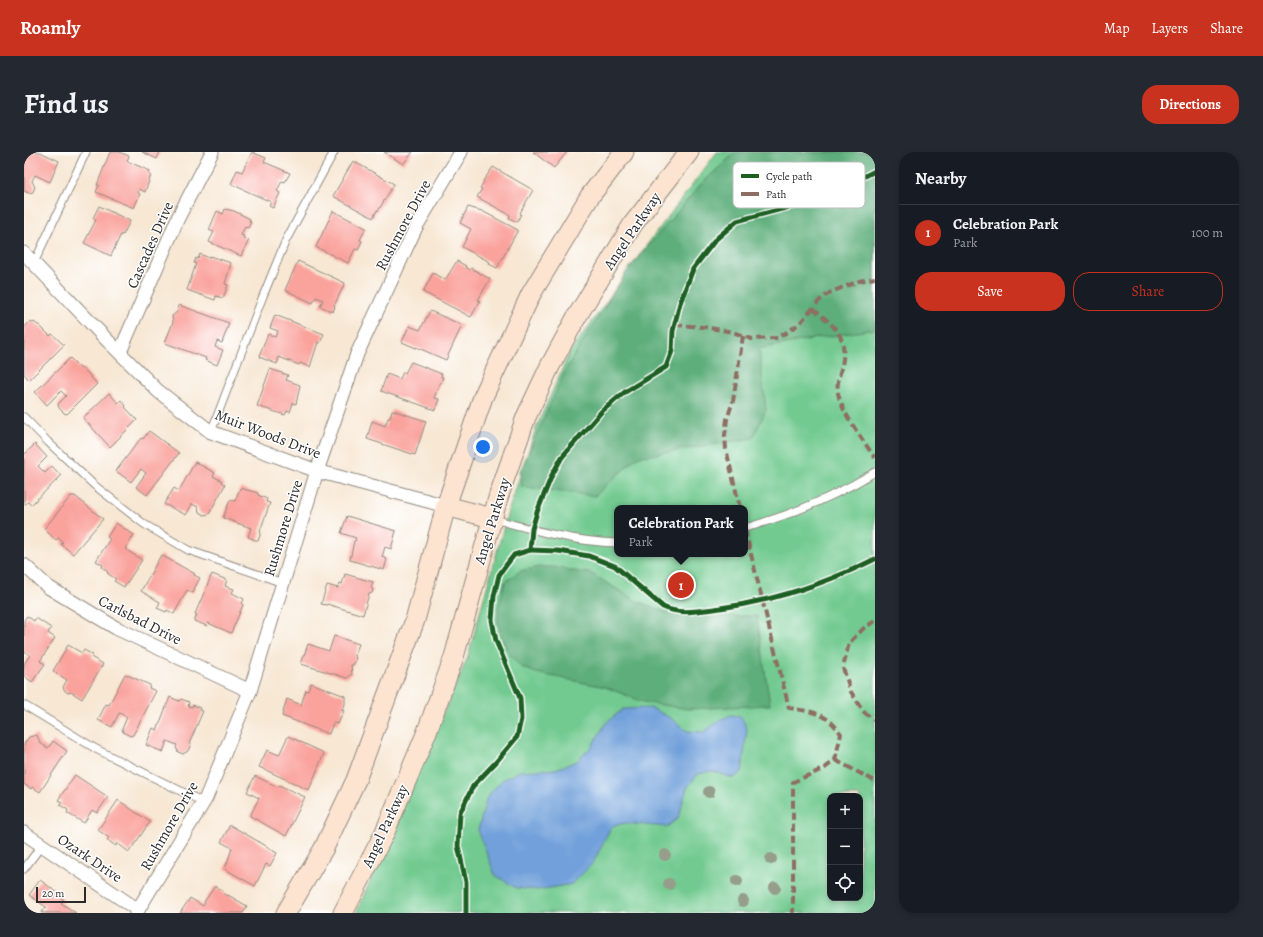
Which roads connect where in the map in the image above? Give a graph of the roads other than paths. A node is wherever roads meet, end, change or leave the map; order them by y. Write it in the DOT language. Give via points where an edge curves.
graph roads {
  1 [pos="86,152"];
  2 [pos="212,152"];
  3 [pos="334,152"];
  4 [pos="461,152"];
  5 [pos="624,152"];
  6 [pos="689,152"];
  7 [pos="24,253"];
  8 [pos="34,263"];
  9 [pos="120,352"];
  10 [pos="24,416"];
  11 [pos="211,432"];
  12 [pos="317,471"];
  13 [pos="875,472"];
  14 [pos="446,506"];
  15 [pos="492,518"];
  16 [pos="748,527"];
  17 [pos="614,543"];
  18 [pos="24,565"];
  19 [pos="283,583"];
  20 [pos="250,691"];
  21 [pos="24,705"];
  22 [pos="203,802"];
  23 [pos="24,833"];
  24 [pos="42,845"];
  25 [pos="24,869"];
  26 [pos="137,911"];
  27 [pos="286,913"];
  28 [pos="343,913"];
  1 -- 8 [label="lane"];
  2 -- 9 [label="street, Cascades Drive" via="178,218"];
  3 -- 11 [label="lane" via="286,240"];
  4 -- 12 [label="street, Rushmore Drive" via="416,227 357,354"];
  5 -- 14 [label="main road" via="590,196 531,294 483,397"];
  6 -- 15 [label="main road, Angel Parkway" via="633,224 572,325 526,417"];
  7 -- 8 [label="street, Muir Woods Drive"];
  8 -- 9 [label="street, Muir Woods Drive"];
  9 -- 11 [label="street, Muir Woods Drive" via="158,391"];
  10 -- 19 [label="lane" via="94,485 144,524 188,550"];
  11 -- 12 [label="street, Muir Woods Drive"];
  12 -- 14 [label="street, Muir Woods Drive"];
  12 -- 19 [label="street, Rushmore Drive"];
  13 -- 16 [label="lane" via="826,499 796,512"];
  14 -- 15 [label="main road"];
  14 -- 27 [label="main road" via="415,620 356,780 324,848"];
  15 -- 17 [label="lane" via="575,538"];
  15 -- 28 [label="main road, Angel Parkway" via="454,657 426,734 384,834"];
  18 -- 20 [label="street, Carlsbad Drive" via="48,587 116,628"];
  19 -- 20 [label="street, Rushmore Drive"];
  20 -- 22 [label="street, Rushmore Drive"];
  21 -- 22 [label="lane" via="96,749"];
  22 -- 26 [label="street, Rushmore Drive"];
  23 -- 24 [label="street, Ozark Drive"];
  24 -- 25 [label="lane"];
  24 -- 26 [label="street, Ozark Drive"];
}
